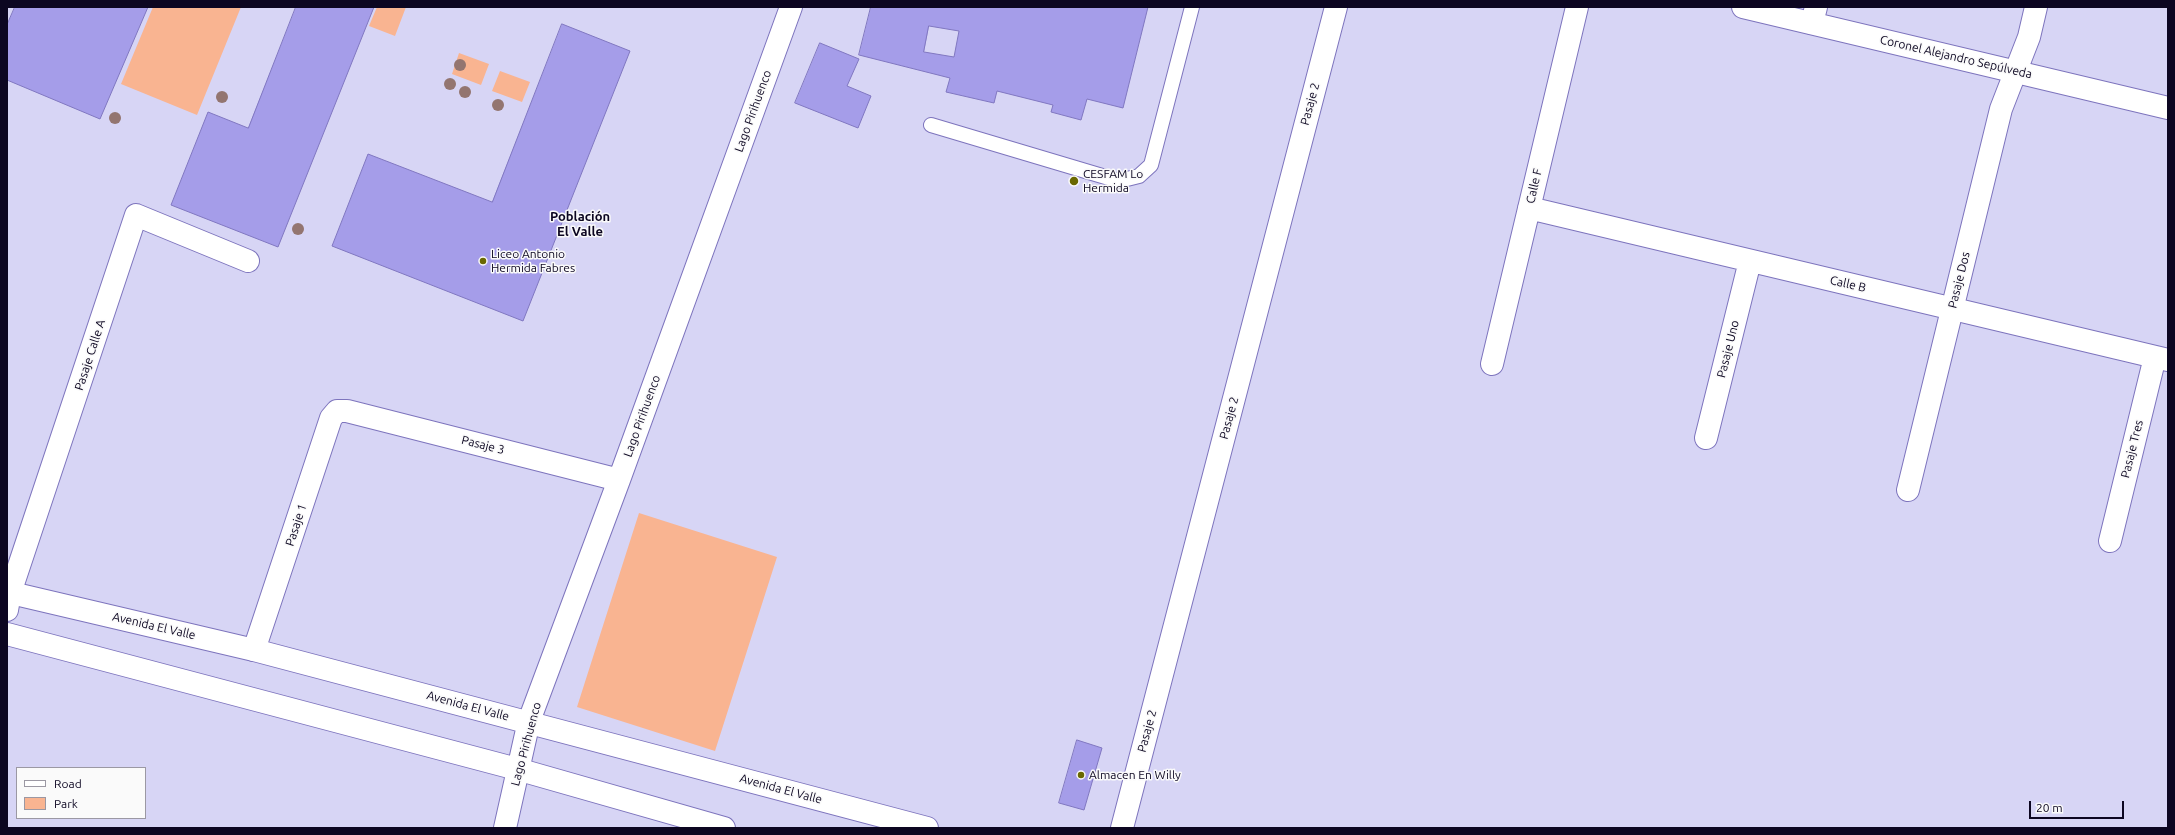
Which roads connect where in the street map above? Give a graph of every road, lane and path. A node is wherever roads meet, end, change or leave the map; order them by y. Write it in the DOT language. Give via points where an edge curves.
graph roads {
  1 [pos="791,7"];
  2 [pos="1192,7"];
  3 [pos="1336,7"];
  4 [pos="1577,7"];
  5 [pos="1743,7"];
  6 [pos="2036,7"];
  7 [pos="1814,15"];
  8 [pos="2016,72"];
  9 [pos="2168,108"];
  10 [pos="931,125"];
  11 [pos="1529,208"];
  12 [pos="248,260"];
  13 [pos="1750,261"];
  14 [pos="1952,309"];
  15 [pos="2161,359"];
  16 [pos="1492,364"];
  17 [pos="347,411"];
  18 [pos="1706,438"];
  19 [pos="619,480"];
  20 [pos="1908,490"];
  21 [pos="2110,540"];
  22 [pos="8,598"];
  23 [pos="7,634"];
  24 [pos="254,650"];
  25 [pos="529,721"];
  26 [pos="517,769"];
  27 [pos="675,821"];
  28 [pos="505,828"];
  29 [pos="724,828"];
  30 [pos="927,828"];
  31 [pos="1122,828"];
  1 -- 19 [label="street, Lago Pirihuenco"];
  2 -- 10 [label="lane" via="1151,164 1139,176 1119,181"];
  3 -- 31 [label="street, Pasaje 2"];
  4 -- 11 [label="street, Calle F"];
  5 -- 7 [label="street, Coronel Alejandro Sepúlveda"];
  6 -- 8 [label="street, Pasaje Dos" via="2029,37"];
  7 -- 8 [label="street, Coronel Alejandro Sepúlveda"];
  8 -- 9 [label="street, Coronel Alejandro Sepúlveda"];
  8 -- 14 [label="street, Pasaje Dos" via="2001,109"];
  11 -- 13 [label="street, Calle B"];
  11 -- 16 [label="street, Calle F"];
  12 -- 22 [label="street, Pasaje Calle A" via="136,215"];
  13 -- 14 [label="street, Calle B"];
  13 -- 18 [label="street, Pasaje Uno"];
  14 -- 15 [label="street, Calle B"];
  14 -- 20 [label="street, Pasaje Dos"];
  15 -- 21 [label="street, Pasaje Tres"];
  17 -- 19 [label="street, Pasaje 3"];
  17 -- 24 [label="street, Pasaje 1" via="337,411 331,418"];
  19 -- 25 [label="street, Lago Pirihuenco"];
  22 -- 24 [label="street, Avenida El Valle"];
  23 -- 26 [label="street"];
  24 -- 25 [label="street, Avenida El Valle"];
  25 -- 26 [label="street, Lago Pirihuenco"];
  25 -- 30 [label="street, Avenida El Valle"];
  26 -- 27 [label="street"];
  26 -- 28 [label="street, Lago Pirihuenco"];
  27 -- 29 [label="street"];
}
